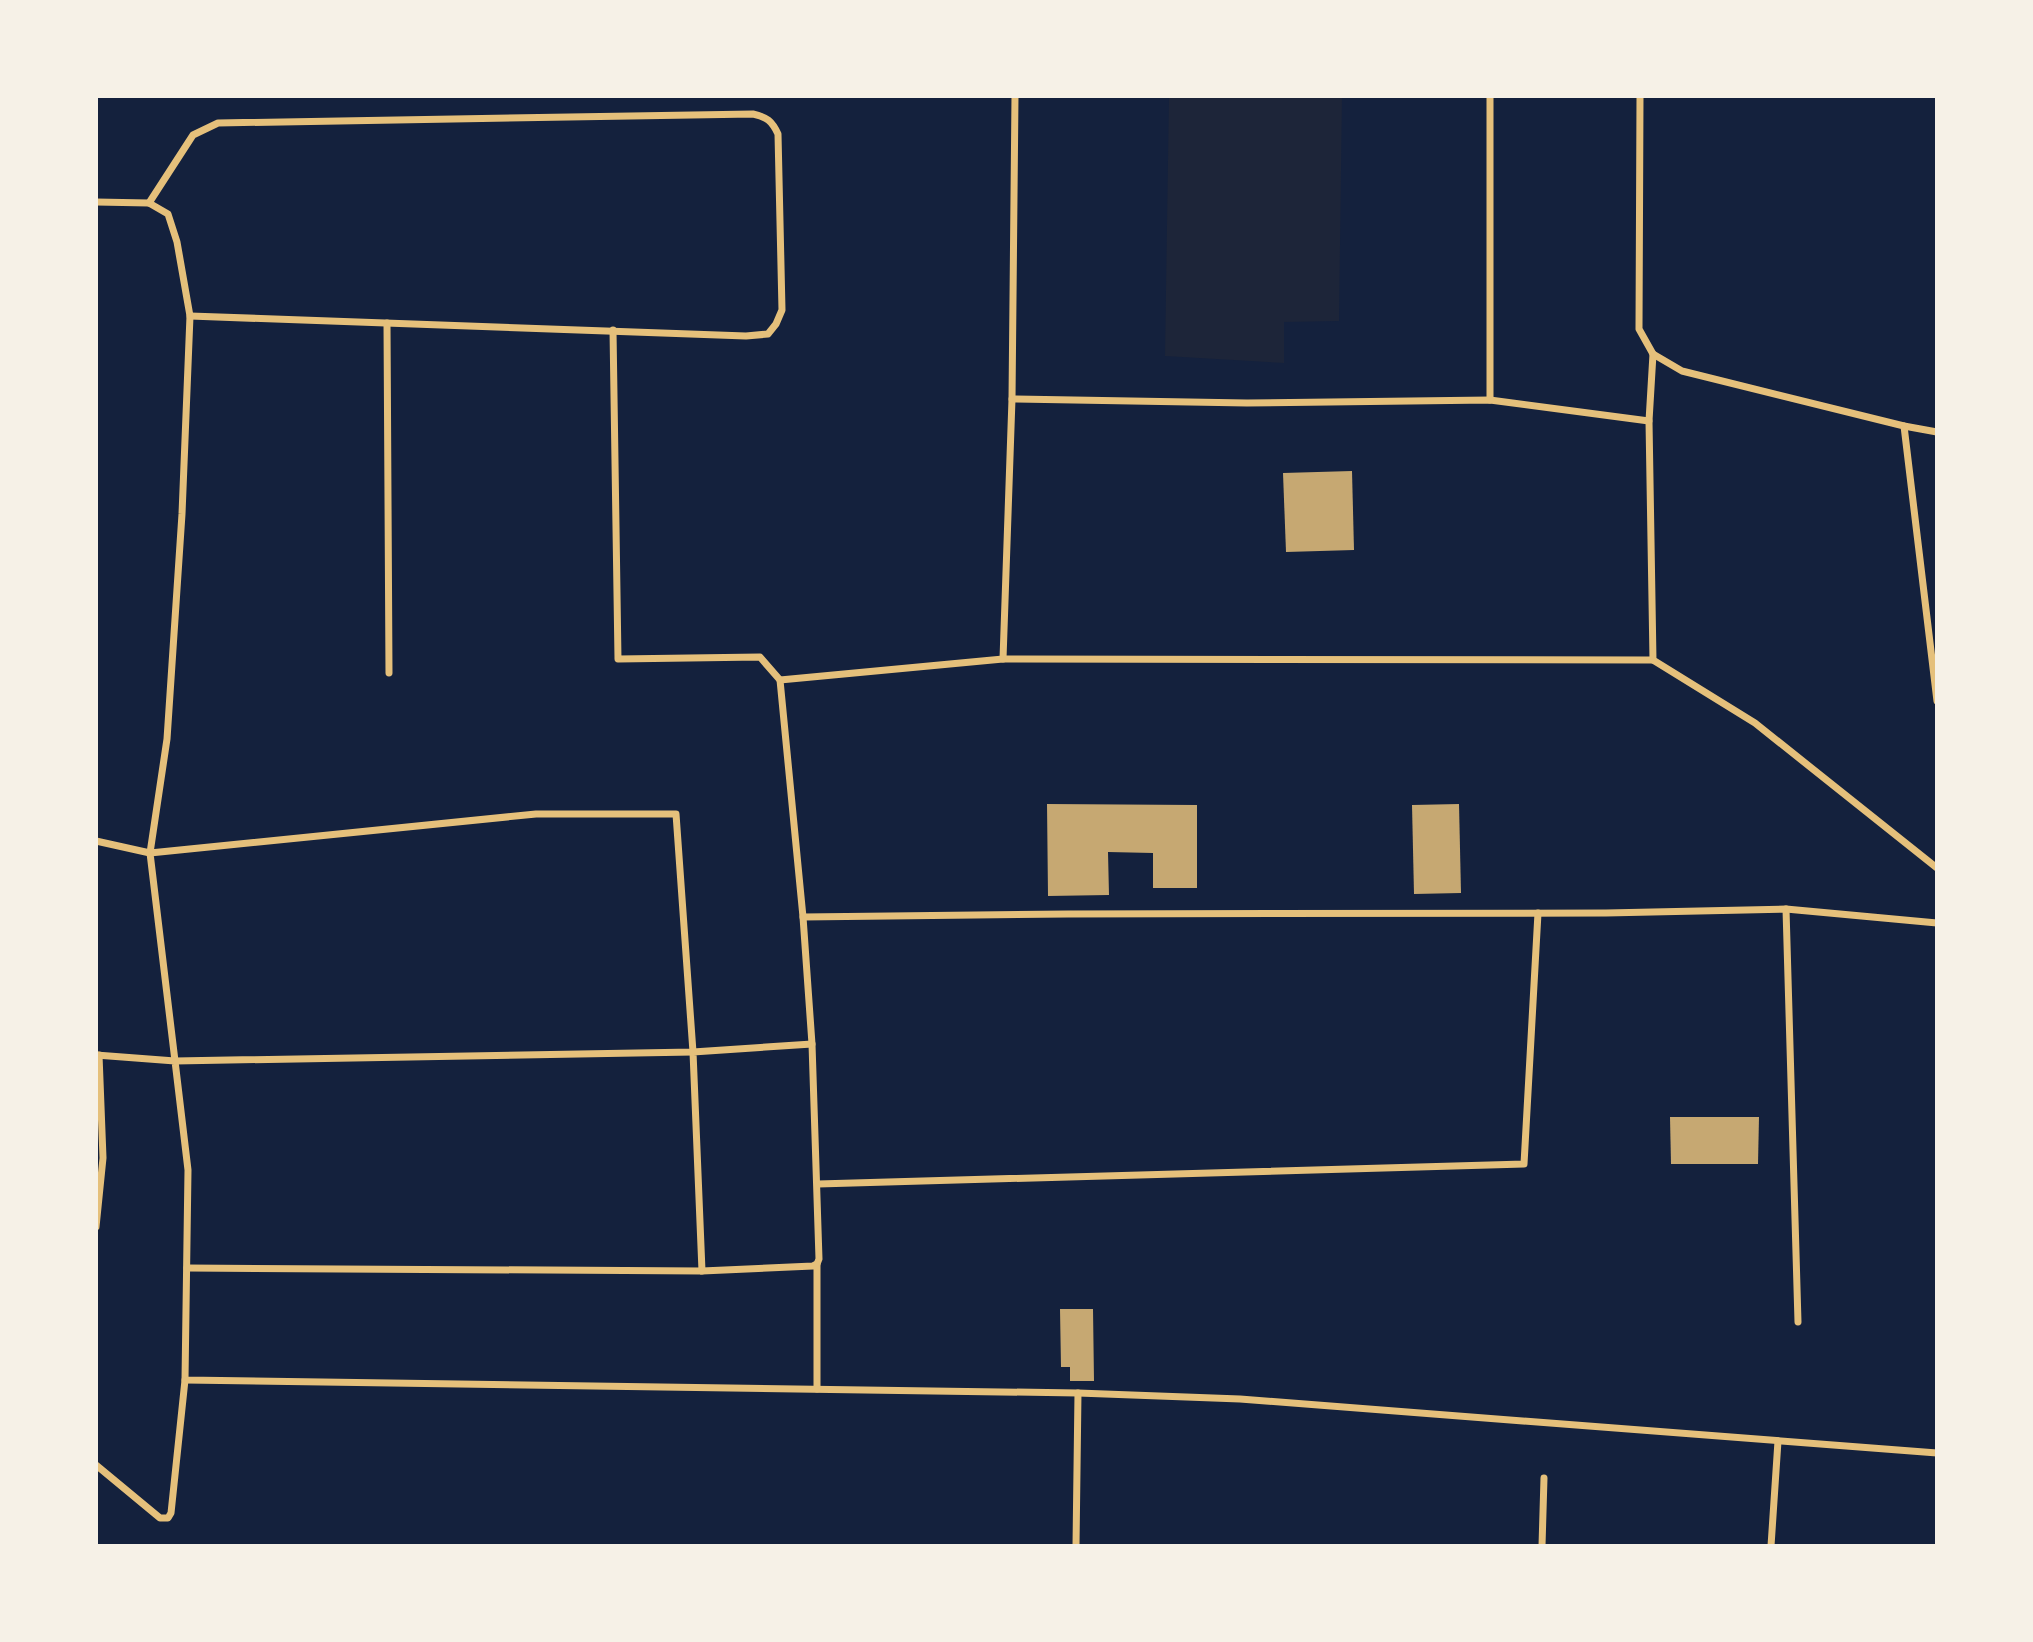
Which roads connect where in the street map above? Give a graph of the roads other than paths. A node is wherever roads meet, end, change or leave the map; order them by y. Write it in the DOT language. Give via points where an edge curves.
graph roads {
  1 [pos="1015,96"];
  2 [pos="1490,96"];
  3 [pos="1640,96"];
  4 [pos="96,202"];
  5 [pos="149,203"];
  6 [pos="190,316"];
  7 [pos="387,323"];
  8 [pos="613,330"];
  9 [pos="1653,354"];
  10 [pos="1012,399"];
  11 [pos="1490,400"];
  12 [pos="1649,421"];
  13 [pos="1904,426"];
  14 [pos="1937,432"];
  15 [pos="1003,659"];
  16 [pos="1653,660"];
  17 [pos="1935,663"];
  18 [pos="389,673"];
  19 [pos="780,680"];
  20 [pos="1937,701"];
  21 [pos="96,841"];
  22 [pos="150,853"];
  23 [pos="1937,868"];
  24 [pos="1786,909"];
  25 [pos="1538,913"];
  26 [pos="803,917"];
  27 [pos="1937,923"];
  28 [pos="812,1044"];
  29 [pos="693,1052"];
  30 [pos="98,1055"];
  31 [pos="175,1060"];
  32 [pos="818,1184"];
  33 [pos="96,1227"];
  34 [pos="817,1264"];
  35 [pos="187,1268"];
  36 [pos="702,1270"];
  37 [pos="1798,1322"];
  38 [pos="185,1380"];
  39 [pos="817,1389"];
  40 [pos="1078,1393"];
  41 [pos="1778,1441"];
  42 [pos="1937,1453"];
  43 [pos="96,1465"];
  44 [pos="1544,1478"];
  45 [pos="1076,1546"];
  46 [pos="1542,1546"];
  47 [pos="1771,1546"];
  1 -- 10 [label="street"];
  2 -- 11 [label="street"];
  3 -- 9 [label="street" via="1639,329"];
  4 -- 5 [label="street"];
  5 -- 6 [label="street" via="168,214"];
  5 -- 8 [label="street" via="193,135 218,123 766,117 778,134 782,310 776,324 768,334 746,336"];
  6 -- 7 [label="street"];
  6 -- 22 [label="street" via="167,739"];
  7 -- 8 [label="street"];
  7 -- 18 [label="street"];
  8 -- 19 [label="street" via="618,659 760,657"];
  9 -- 12 [label="street"];
  9 -- 13 [label="street" via="1682,371"];
  10 -- 11 [label="street" via="1247,403"];
  10 -- 15 [label="street"];
  11 -- 12 [label="street"];
  12 -- 16 [label="street"];
  13 -- 14 [label="street"];
  13 -- 17 [label="street"];
  15 -- 16 [label="street"];
  15 -- 19 [label="street"];
  16 -- 23 [label="street" via="1755,723"];
  17 -- 20 [label="street"];
  19 -- 26 [label="street"];
  21 -- 22 [label="street"];
  22 -- 29 [label="street" via="536,814 676,814"];
  22 -- 31 [label="street"];
  24 -- 25 [label="street"];
  24 -- 27 [label="street"];
  24 -- 37 [label="street"];
  25 -- 26 [label="street"];
  25 -- 32 [label="street" via="1524,1164"];
  26 -- 28 [label="street"];
  28 -- 29 [label="street"];
  28 -- 32 [label="street"];
  29 -- 31 [label="street"];
  29 -- 36 [label="street"];
  30 -- 31 [label="street"];
  30 -- 33 [label="street" via="103,1158"];
  31 -- 35 [label="street" via="188,1170"];
  32 -- 34 [label="street"];
  34 -- 36 [label="street"];
  34 -- 39 [label="street"];
  35 -- 36 [label="street"];
  35 -- 38 [label="street"];
  38 -- 39 [label="street"];
  38 -- 43 [label="street" via="168,1518 160,1518"];
  39 -- 40 [label="street"];
  40 -- 41 [label="street" via="1240,1399"];
  40 -- 45 [label="street"];
  41 -- 42 [label="street"];
  41 -- 47 [label="street"];
  44 -- 46 [label="street"];
}
